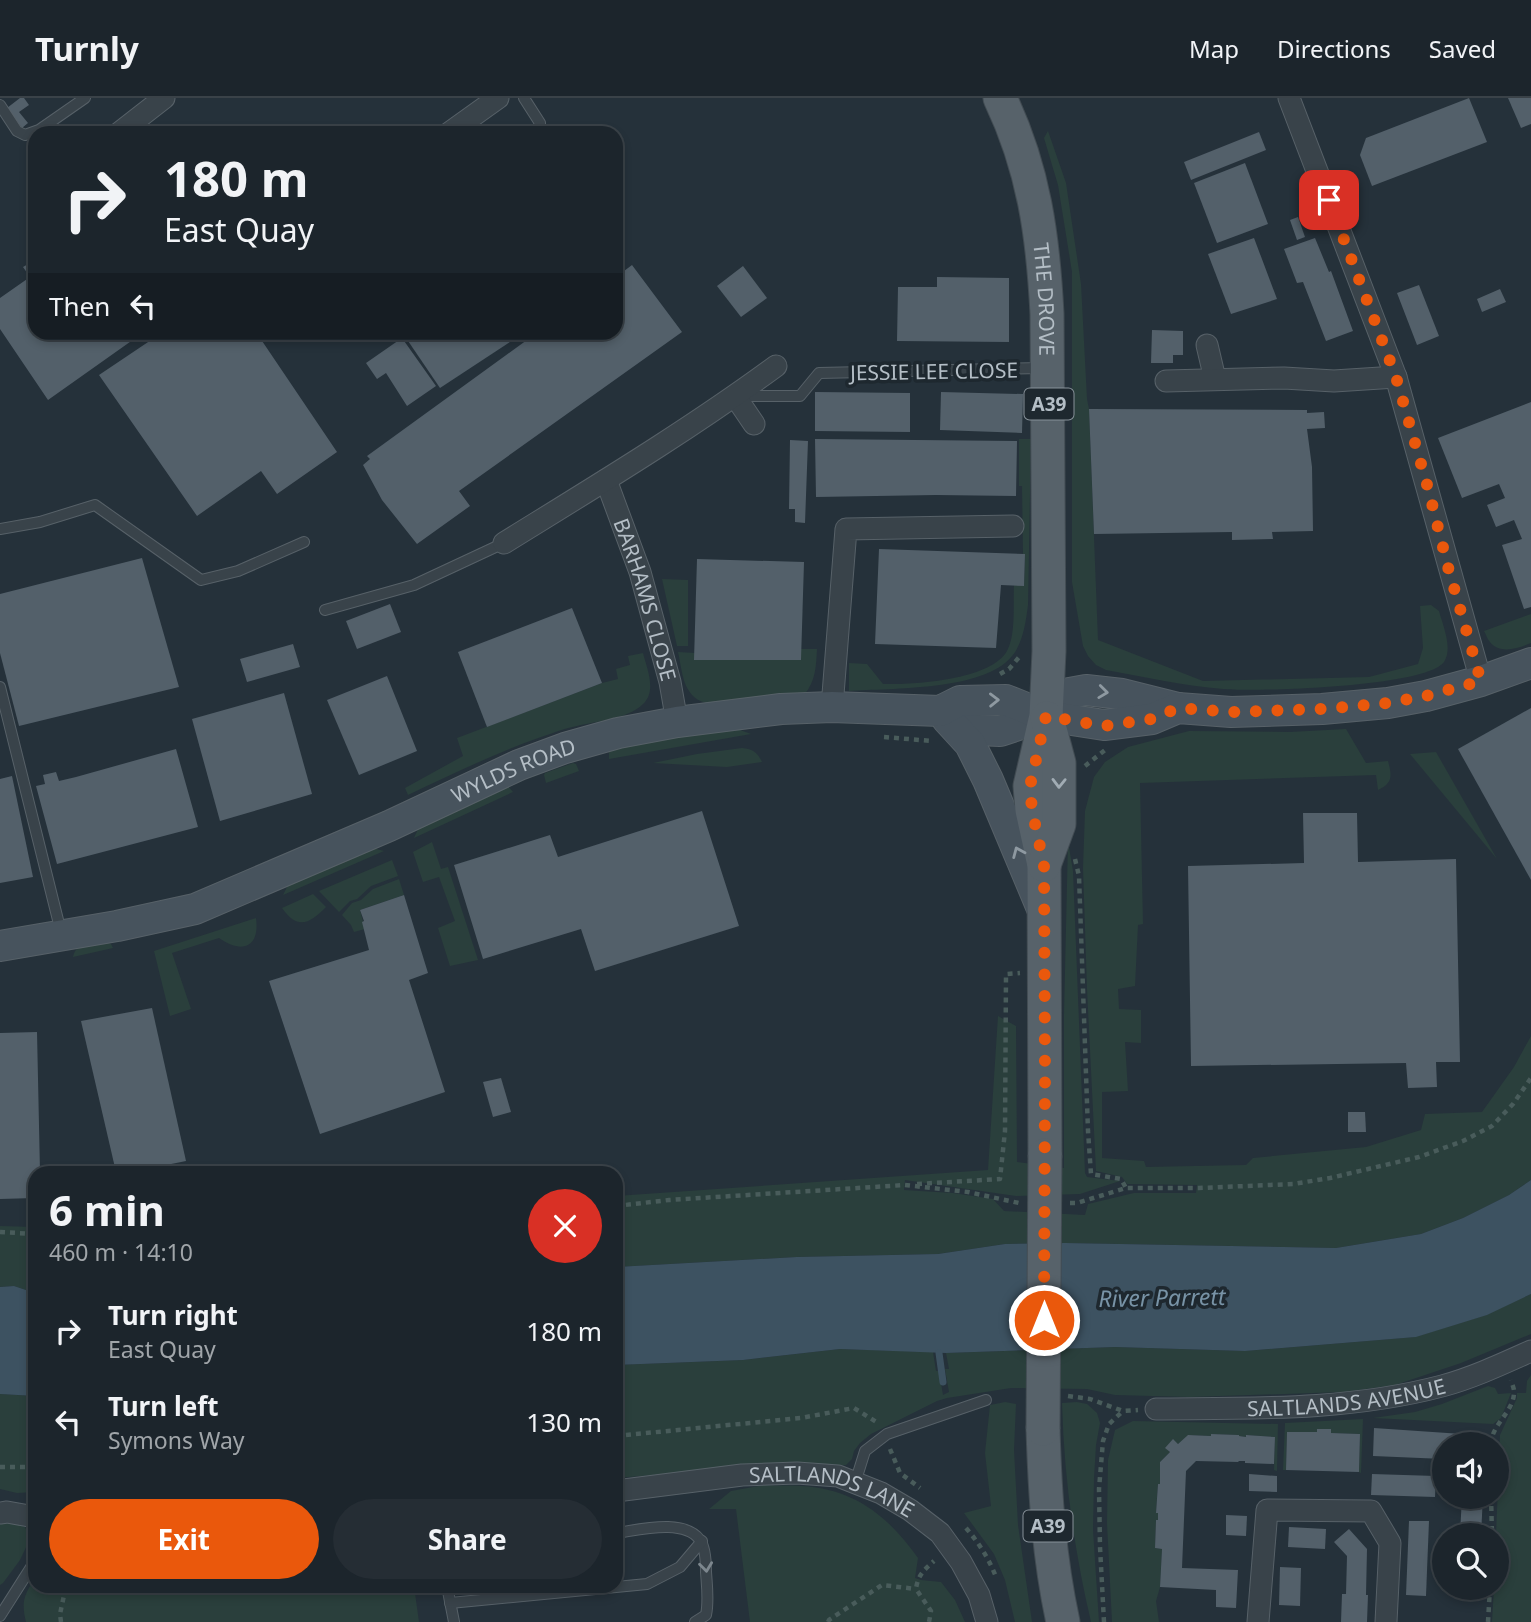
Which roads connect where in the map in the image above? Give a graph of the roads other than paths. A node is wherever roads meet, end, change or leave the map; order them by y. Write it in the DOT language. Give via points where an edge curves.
graph roads {
  1 [pos="85,98"];
  2 [pos="164,98"];
  3 [pos="498,98"];
  4 [pos="524,98"];
  5 [pos="1000,98"];
  6 [pos="1291,99"];
  7 [pos="0,105"];
  8 [pos="45,126"];
  9 [pos="128,126"];
  10 [pos="459,126"];
  11 [pos="539,126"];
  12 [pos="28,134"];
  13 [pos="1207,345"];
  14 [pos="776,366"];
  15 [pos="1048,368"];
  16 [pos="1396,377"];
  17 [pos="1215,379"];
  18 [pos="1166,381"];
  19 [pos="735,396"];
  20 [pos="754,424"];
  21 [pos="606,480"];
  22 [pos="1013,526"];
  23 [pos="0,529"];
  24 [pos="304,542"];
  25 [pos="504,542"];
  26 [pos="325,610"];
  27 [pos="1531,663"];
  28 [pos="1481,681"];
  29 [pos="0,687"];
  30 [pos="832,707"];
  31 [pos="940,711"];
  32 [pos="1046,716"];
  33 [pos="677,722"];
  34 [pos="1044,915"];
  35 [pos="62,936"];
  36 [pos="0,946"];
  37 [pos="1531,1352"];
  38 [pos="986,1400"];
  39 [pos="1156,1409"];
  40 [pos="855,1483"];
  41 [pos="623,1490"];
  42 [pos="0,1513"];
  43 [pos="28,1516"];
  44 [pos="623,1532"];
  45 [pos="702,1541"];
  46 [pos="28,1573"];
  47 [pos="623,1586"];
  48 [pos="448,1593"];
  49 [pos="554,1593"];
  50 [pos="450,1603"];
  51 [pos="1,1619"];
  52 [pos="454,1622"];
  53 [pos="695,1622"];
  54 [pos="987,1622"];
  55 [pos="1063,1622"];
  56 [pos="1258,1622"];
  57 [pos="1386,1622"];
  1 -- 8 [label="lane"];
  2 -- 9 [label="street"];
  3 -- 10 [label="street"];
  4 -- 11 [label="lane"];
  5 -- 15 [label="main road, THE DROVE / A39" via="1029,173 1035,202 1045,268"];
  6 -- 16 [label="street"];
  7 -- 12 [label="lane" via="17,131"];
  13 -- 17 [label="street"];
  14 -- 19 [label="street"];
  15 -- 19 [label="lane, JESSIE LEE CLOSE" via="819,373 800,396"];
  15 -- 32 [label="main road, THE DROVE / A39" via="1050,642"];
  16 -- 17 [label="street"];
  16 -- 28 [label="street"];
  17 -- 18 [label="street"];
  19 -- 20 [label="street"];
  19 -- 21 [label="street"];
  21 -- 25 [label="street"];
  21 -- 33 [label="street, BARHAMS CLOSE" via="640,572"];
  22 -- 30 [label="street" via="846,529"];
  23 -- 24 [label="lane" via="95,505 201,580 238,571"];
  25 -- 26 [label="lane" via="414,585"];
  27 -- 28 [label="street"];
  28 -- 32 [label="street, WYLDS ROAD" via="1388,703 1322,709 1231,712 1178,708 1152,719 1104,726"];
  29 -- 35 [label="lane"];
  30 -- 31 [label="street, WYLDS ROAD"];
  30 -- 33 [label="street, WYLDS ROAD"];
  31 -- 32 [label="street, WYLDS ROAD" via="960,701 1006,700"];
  34 -- 31 [label="street, one-way" via="988,779 970,744"];
  32 -- 34 [label="main road, A39" via="1030,786 1044,865"];
  33 -- 35 [label="street, WYLDS ROAD" via="618,733 519,765 195,909"];
  34 -- 55 [label="main road, A39, bridge" via="1043,1429 1047,1518"];
  35 -- 36 [label="street, WYLDS ROAD"];
  37 -- 39 [label="street, SALTLANDS AVENUE" via="1443,1386 1386,1398 1327,1406"];
  38 -- 40 [label="lane" via="887,1434 865,1451"];
  40 -- 41 [label="street, SALTLANDS LANE" via="838,1476 797,1473"];
  40 -- 54 [label="street, SALTLANDS LANE" via="910,1510 940,1533 979,1595"];
  42 -- 43 [label="street"];
  44 -- 45 [label="lane" via="689,1529"];
  45 -- 47 [label="lane" via="680,1567 647,1584"];
  45 -- 53 [label="lane, one-way" via="709,1603 706,1615"];
  46 -- 51 [label="lane"];
  48 -- 50 [label="lane"];
  49 -- 50 [label="lane"];
  50 -- 52 [label="lane"];
  56 -- 57 [label="street" via="1267,1510 1371,1511 1390,1543"];
}
